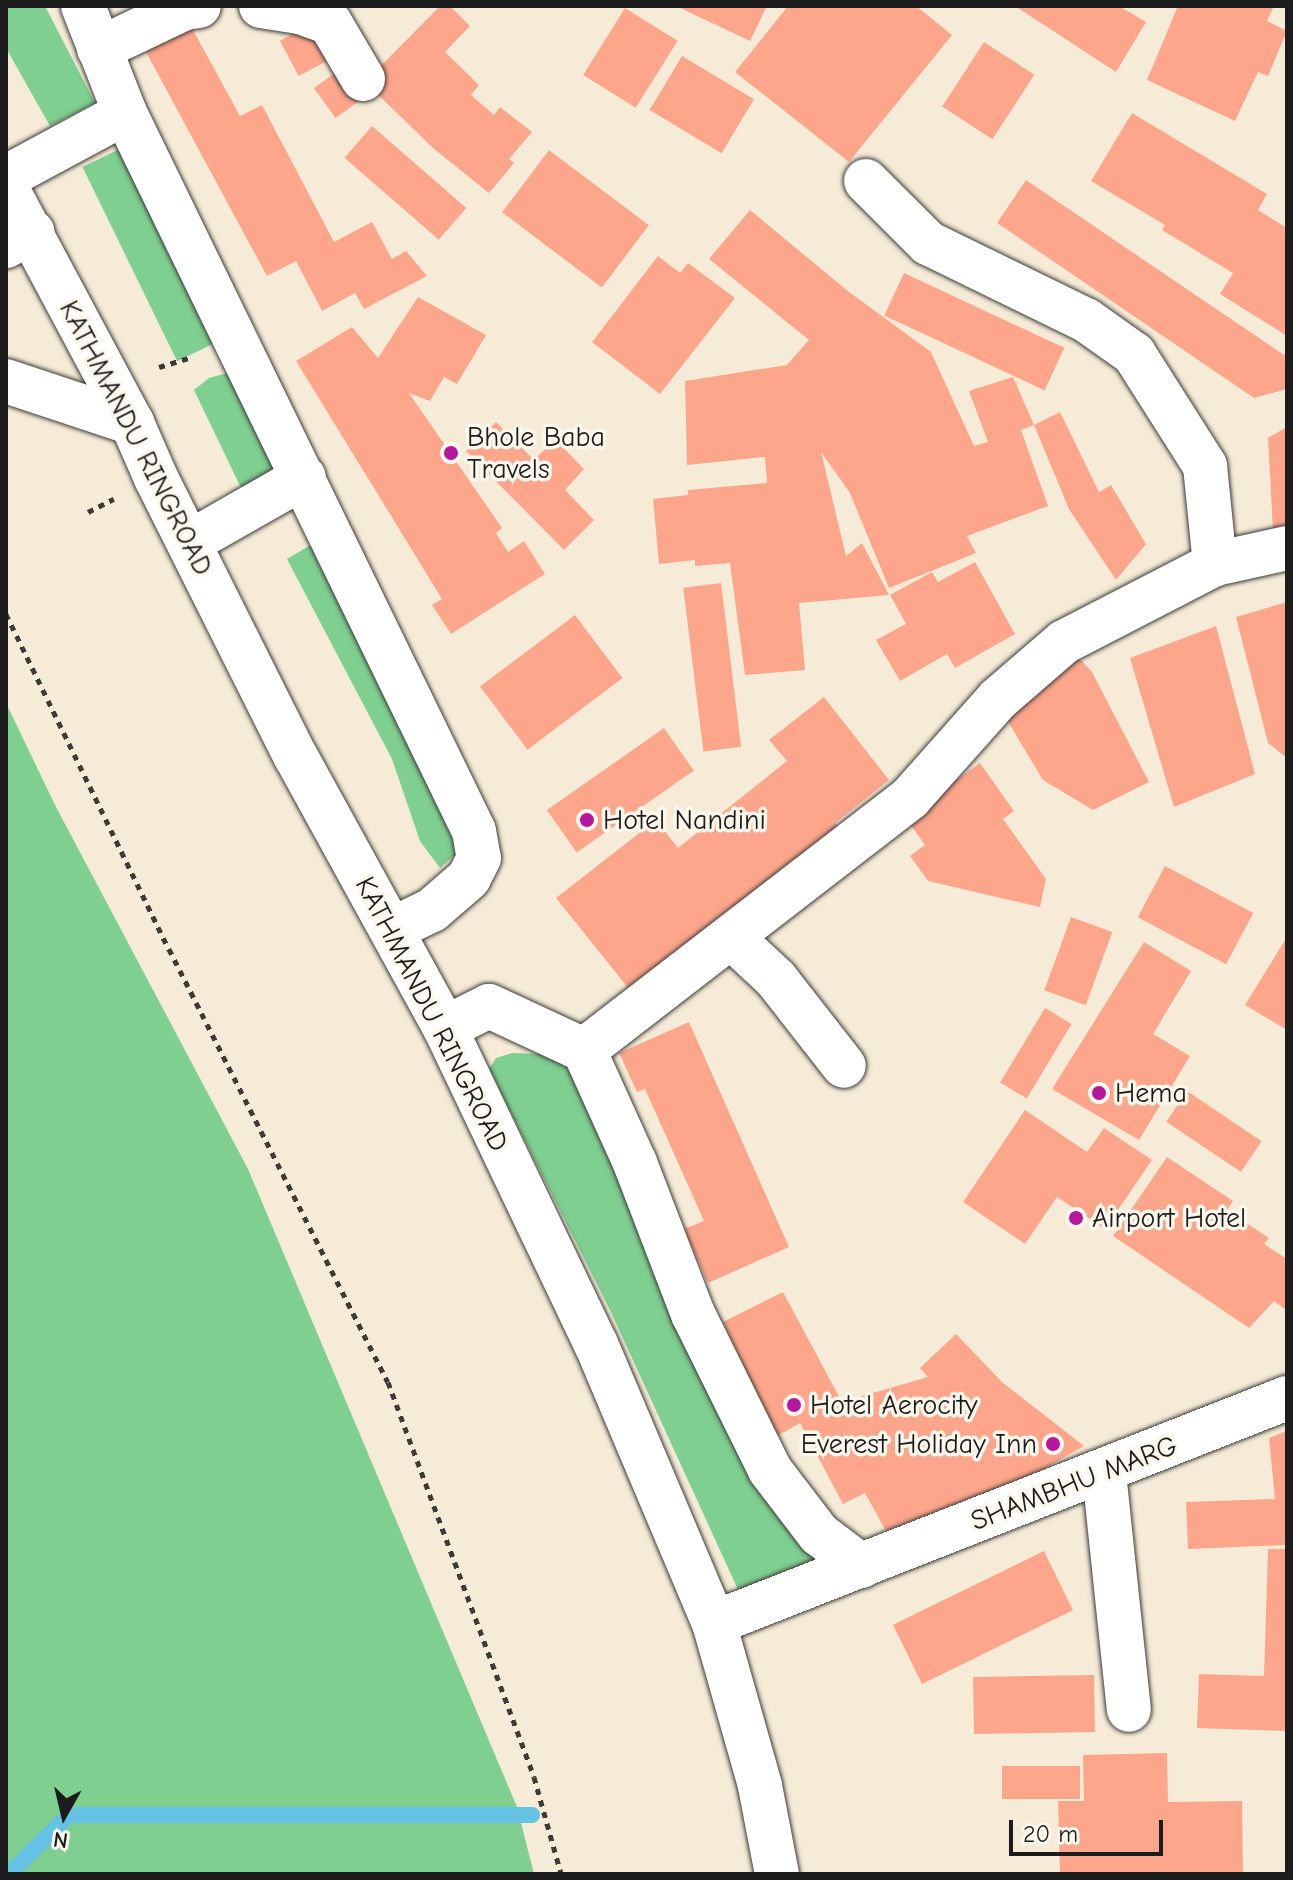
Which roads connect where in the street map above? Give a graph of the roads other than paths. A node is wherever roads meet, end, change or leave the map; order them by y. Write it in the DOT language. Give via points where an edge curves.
graph roads {
  1 [pos="83,6"];
  2 [pos="261,6"];
  3 [pos="191,7"];
  4 [pos="99,49"];
  5 [pos="363,79"];
  6 [pos="125,113"];
  7 [pos="6,177"];
  8 [pos="866,181"];
  9 [pos="6,187"];
  10 [pos="19,239"];
  11 [pos="6,381"];
  12 [pos="132,423"];
  13 [pos="304,477"];
  14 [pos="190,542"];
  15 [pos="1287,548"];
  16 [pos="1215,564"];
  17 [pos="393,929"];
  18 [pos="731,937"];
  19 [pos="445,1028"];
  20 [pos="584,1050"];
  21 [pos="844,1066"];
  22 [pos="1287,1398"];
  23 [pos="1104,1473"];
  24 [pos="861,1566"];
  25 [pos="714,1623"];
  26 [pos="1129,1710"];
  27 [pos="777,1874"];
  1 -- 4 [label="main road"];
  2 -- 5 [label="main road" via="330,23"];
  3 -- 4 [label="main road"];
  4 -- 6 [label="main road"];
  6 -- 7 [label="main road"];
  6 -- 13 [label="main road"];
  8 -- 16 [label="main road" via="928,243 1086,320 1134,354 1205,466"];
  9 -- 10 [label="main road, KATHMANDU RINGROAD"];
  10 -- 12 [label="main road, KATHMANDU RINGROAD"];
  11 -- 12 [label="main road"];
  12 -- 14 [label="main road, KATHMANDU RINGROAD"];
  13 -- 14 [label="main road"];
  13 -- 17 [label="main road" via="474,831 479,858 469,878 432,910"];
  14 -- 17 [label="main road, KATHMANDU RINGROAD" via="296,757"];
  15 -- 16 [label="main road"];
  16 -- 18 [label="main road" via="1064,642 998,699 910,798"];
  17 -- 19 [label="main road, KATHMANDU RINGROAD"];
  18 -- 20 [label="main road"];
  18 -- 21 [label="main road" via="776,979"];
  19 -- 20 [label="main road" via="489,1006"];
  19 -- 25 [label="main road, KATHMANDU RINGROAD" via="596,1344"];
  20 -- 24 [label="main road" via="635,1163 693,1314 770,1470 819,1534"];
  22 -- 23 [label="main road, SHAMBHU MARG"];
  23 -- 24 [label="main road, SHAMBHU MARG"];
  23 -- 26 [label="main road"];
  24 -- 25 [label="main road, SHAMBHU MARG"];
  25 -- 27 [label="main road, KATHMANDU RINGROAD" via="760,1786"];
}
